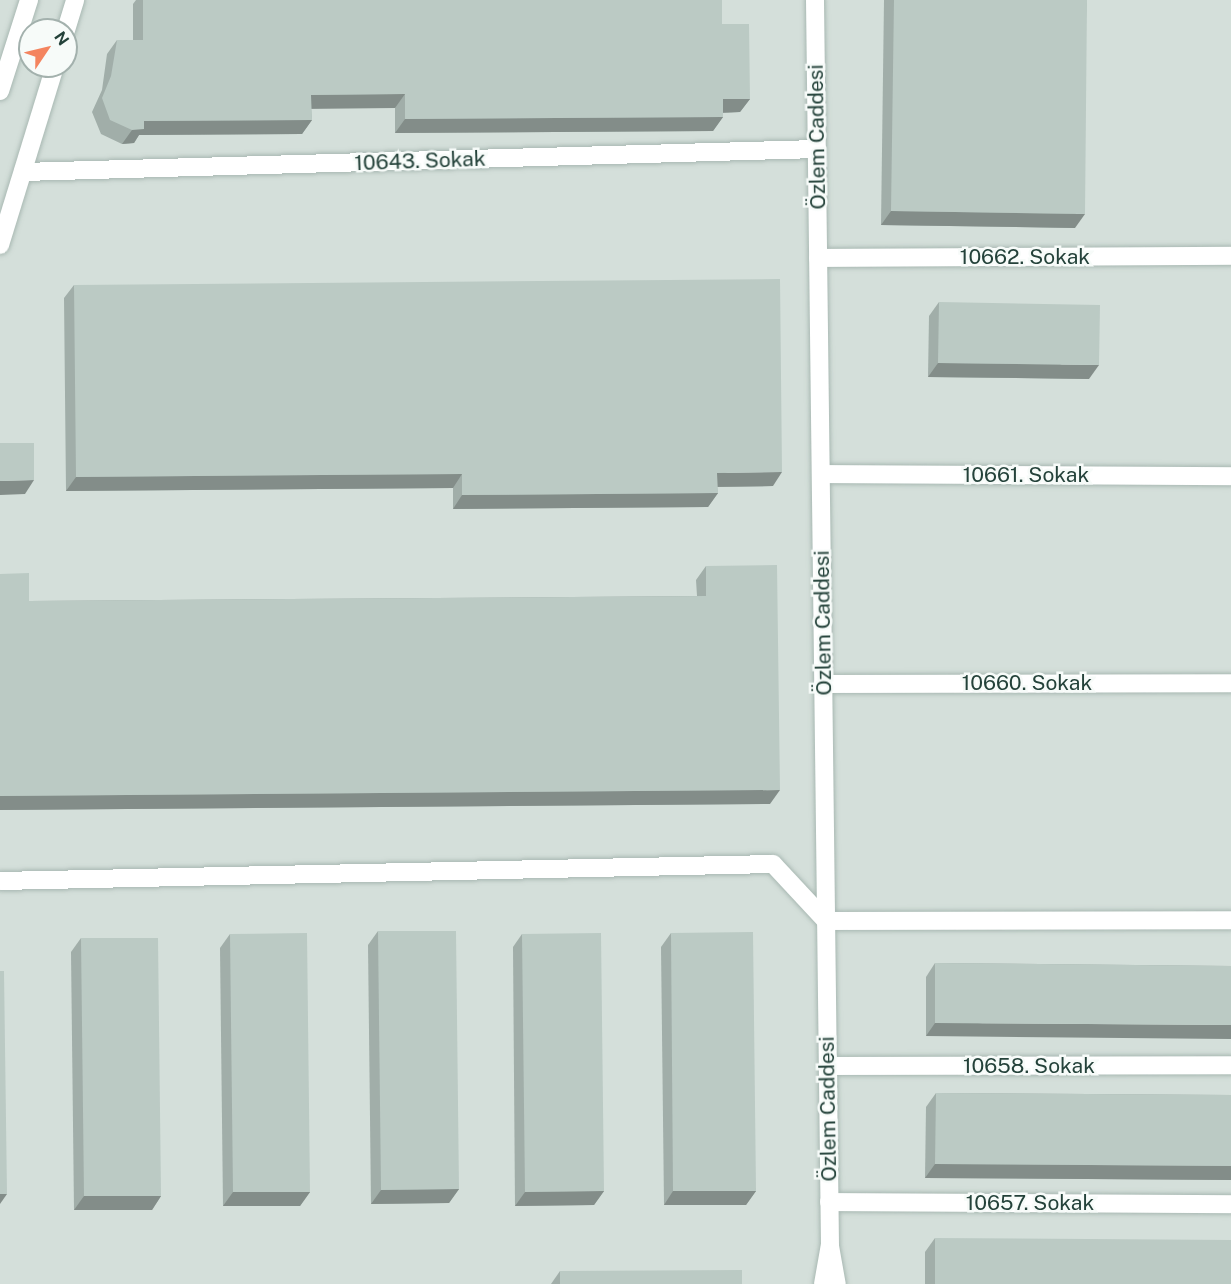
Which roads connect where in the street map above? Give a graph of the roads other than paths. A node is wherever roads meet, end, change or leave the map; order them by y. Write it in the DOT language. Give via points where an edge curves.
graph roads {
  1 [pos="29,0"];
  2 [pos="75,0"];
  3 [pos="815,0"];
  4 [pos="70,18"];
  5 [pos="51,78"];
  6 [pos="0,91"];
  7 [pos="817,149"];
  8 [pos="23,172"];
  9 [pos="0,245"];
  10 [pos="1231,256"];
  11 [pos="818,258"];
  12 [pos="821,474"];
  13 [pos="1231,476"];
  14 [pos="1231,683"];
  15 [pos="824,684"];
  16 [pos="0,881"];
  17 [pos="1231,920"];
  18 [pos="826,921"];
  19 [pos="1231,1065"];
  20 [pos="828,1066"];
  21 [pos="829,1202"];
  22 [pos="1231,1204"];
  23 [pos="830,1246"];
  24 [pos="823,1284"];
  25 [pos="837,1284"];
  1 -- 6 [label="street"];
  2 -- 4 [label="street"];
  3 -- 7 [label="street, Özlem Caddesi"];
  5 -- 8 [label="street"];
  7 -- 8 [label="street, 10643. Sokak"];
  7 -- 11 [label="street, Özlem Caddesi"];
  8 -- 9 [label="street"];
  10 -- 11 [label="street, 10662. Sokak"];
  11 -- 12 [label="street, Özlem Caddesi"];
  12 -- 13 [label="street, 10661. Sokak"];
  12 -- 15 [label="street, Özlem Caddesi"];
  14 -- 15 [label="street, 10660. Sokak"];
  15 -- 18 [label="street, Özlem Caddesi"];
  16 -- 18 [label="street" via="773,864"];
  17 -- 18 [label="street"];
  18 -- 20 [label="street, Özlem Caddesi"];
  19 -- 20 [label="street, 10658. Sokak"];
  20 -- 21 [label="street, Özlem Caddesi"];
  21 -- 22 [label="street, 10657. Sokak"];
  21 -- 23 [label="street, Özlem Caddesi"];
  23 -- 24 [label="street, Özlem Caddesi"];
  23 -- 25 [label="street, Özlem Caddesi"];
}
